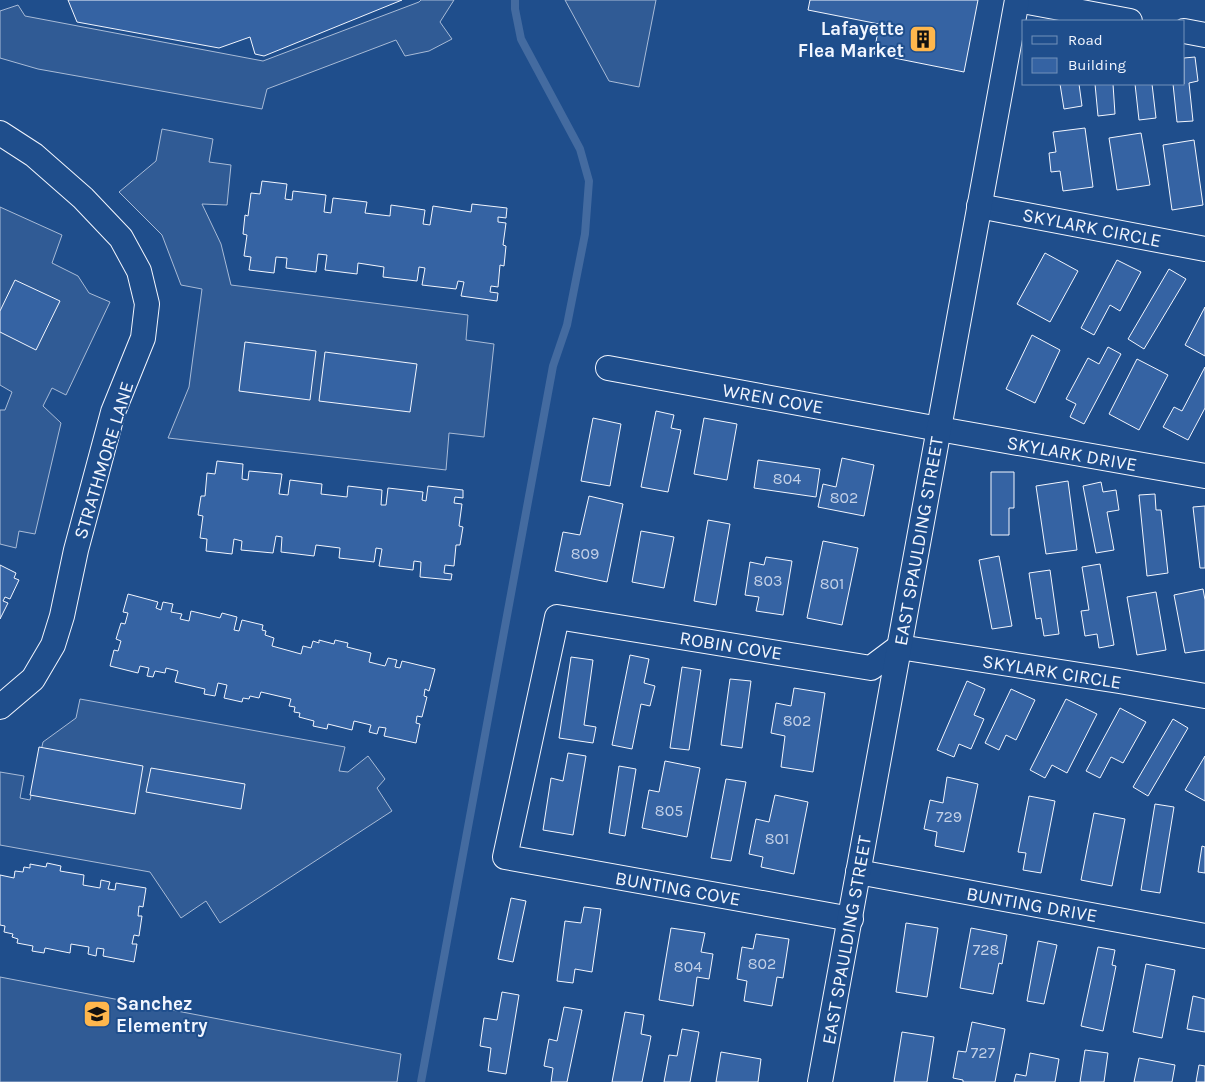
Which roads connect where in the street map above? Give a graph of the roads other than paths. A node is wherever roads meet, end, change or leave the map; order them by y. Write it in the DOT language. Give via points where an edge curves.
graph roads {
  1 [pos="1017,0"];
  2 [pos="1125,20"];
  3 [pos="1185,31"];
  4 [pos="1205,35"];
  5 [pos="0,133"];
  6 [pos="979,206"];
  7 [pos="1205,249"];
  8 [pos="608,368"];
  9 [pos="939,429"];
  10 [pos="1205,476"];
  11 [pos="899,647"];
  12 [pos="1205,696"];
  13 [pos="0,707"];
  14 [pos="505,858"];
  15 [pos="858,872"];
  16 [pos="851,919"];
  17 [pos="1205,936"];
  18 [pos="820,1082"];
  1 -- 2 [label="street"];
  1 -- 6 [label="street, EAST SPAULDING STREET"];
  3 -- 4 [label="street"];
  5 -- 13 [label="street, STRATHMORE LANE" via="34,155 121,238 139,271 147,304 143,338 113,412 53,645 32,679"];
  6 -- 7 [label="street, SKYLARK CIRCLE"];
  6 -- 9 [label="street, EAST SPAULDING STREET"];
  8 -- 9 [label="street, WREN COVE"];
  9 -- 10 [label="street, SKYLARK DRIVE"];
  9 -- 11 [label="street, EAST SPAULDING STREET"];
  11 -- 12 [label="street, SKYLARK CIRCLE"];
  11 -- 14 [label="street, ROBIN COVE" via="871,668 557,618"];
  11 -- 15 [label="street, EAST SPAULDING STREET"];
  14 -- 16 [label="street, BUNTING COVE"];
  15 -- 16 [label="street, EAST SPAULDING STREET"];
  15 -- 17 [label="street, BUNTING DRIVE"];
  16 -- 18 [label="street, EAST SPAULDING STREET"];
}
